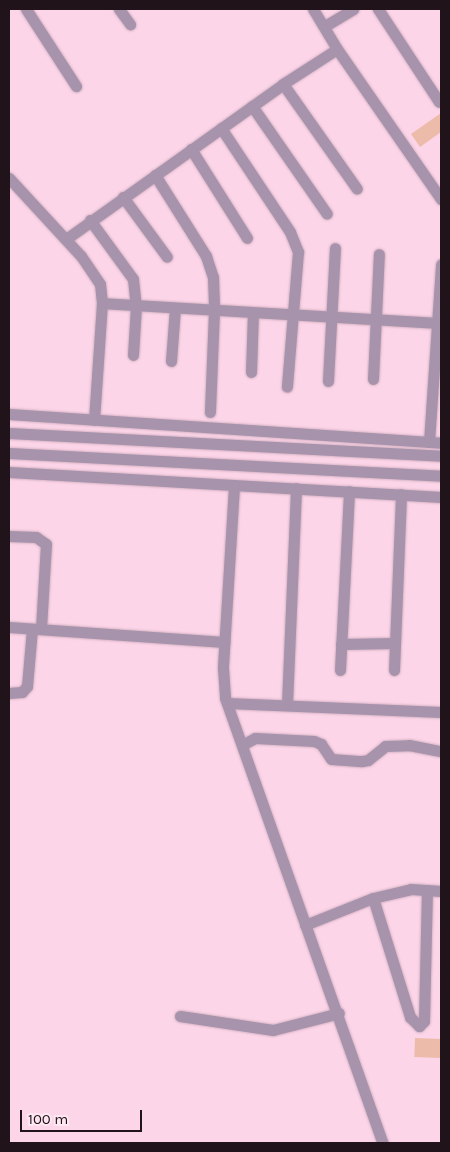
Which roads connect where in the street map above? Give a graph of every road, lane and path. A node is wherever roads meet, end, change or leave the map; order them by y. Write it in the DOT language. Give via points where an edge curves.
graph roads {
  1 [pos="26,9"];
  2 [pos="119,9"];
  3 [pos="313,9"];
  4 [pos="353,9"];
  5 [pos="378,9"];
  6 [pos="130,24"];
  7 [pos="325,26"];
  8 [pos="336,49"];
  9 [pos="283,84"];
  10 [pos="76,86"];
  11 [pos="438,102"];
  12 [pos="252,106"];
  13 [pos="221,128"];
  14 [pos="191,149"];
  15 [pos="155,175"];
  16 [pos="9,178"];
  17 [pos="357,189"];
  18 [pos="124,196"];
  19 [pos="441,199"];
  20 [pos="327,214"];
  21 [pos="90,220"];
  22 [pos="66,238"];
  23 [pos="247,238"];
  24 [pos="335,248"];
  25 [pos="379,254"];
  26 [pos="167,257"];
  27 [pos="441,264"];
  28 [pos="102,303"];
  29 [pos="136,306"];
  30 [pos="175,308"];
  31 [pos="214,310"];
  32 [pos="253,313"];
  33 [pos="293,315"];
  34 [pos="331,316"];
  35 [pos="376,318"];
  36 [pos="438,323"];
  37 [pos="133,355"];
  38 [pos="171,361"];
  39 [pos="251,372"];
  40 [pos="373,379"];
  41 [pos="328,381"];
  42 [pos="287,387"];
  43 [pos="210,412"];
  44 [pos="9,414"];
  45 [pos="94,420"];
  46 [pos="9,433"];
  47 [pos="429,442"];
  48 [pos="441,443"];
  49 [pos="9,453"];
  50 [pos="441,456"];
  51 [pos="9,472"];
  52 [pos="441,476"];
  53 [pos="234,486"];
  54 [pos="296,488"];
  55 [pos="349,491"];
  56 [pos="401,494"];
  57 [pos="441,497"];
  58 [pos="9,536"];
  59 [pos="9,627"];
  60 [pos="37,628"];
  61 [pos="224,642"];
  62 [pos="395,643"];
  63 [pos="341,644"];
  64 [pos="340,670"];
  65 [pos="394,670"];
  66 [pos="9,693"];
  67 [pos="227,702"];
  68 [pos="288,704"];
  69 [pos="441,712"];
  70 [pos="242,746"];
  71 [pos="441,752"];
  72 [pos="427,890"];
  73 [pos="441,891"];
  74 [pos="373,898"];
  75 [pos="305,925"];
  76 [pos="339,1013"];
  77 [pos="180,1016"];
  78 [pos="383,1143"];
  1 -- 10 [label="street"];
  2 -- 6 [label="street"];
  3 -- 7 [label="street"];
  4 -- 7 [label="street"];
  5 -- 11 [label="street"];
  7 -- 8 [label="street"];
  8 -- 9 [label="street"];
  8 -- 19 [label="street"];
  9 -- 12 [label="street"];
  9 -- 17 [label="street"];
  12 -- 13 [label="street"];
  12 -- 20 [label="street"];
  13 -- 14 [label="street"];
  13 -- 33 [label="street" via="290,232 298,252"];
  14 -- 15 [label="street"];
  14 -- 23 [label="street"];
  15 -- 18 [label="street"];
  15 -- 31 [label="street" via="206,256 213,277"];
  16 -- 22 [label="street"];
  18 -- 21 [label="street"];
  18 -- 26 [label="street"];
  21 -- 22 [label="street"];
  21 -- 29 [label="street" via="133,279"];
  22 -- 28 [label="street" via="100,284"];
  24 -- 34 [label="street"];
  25 -- 35 [label="street"];
  27 -- 36 [label="street"];
  28 -- 29 [label="street"];
  28 -- 45 [label="street"];
  29 -- 30 [label="street"];
  29 -- 37 [label="street"];
  30 -- 31 [label="street"];
  30 -- 38 [label="street"];
  31 -- 32 [label="street"];
  31 -- 43 [label="street"];
  32 -- 33 [label="street"];
  32 -- 39 [label="street"];
  33 -- 34 [label="street"];
  33 -- 42 [label="street"];
  34 -- 35 [label="street"];
  34 -- 41 [label="street"];
  35 -- 36 [label="street"];
  35 -- 40 [label="street"];
  36 -- 47 [label="street"];
  44 -- 45 [label="street"];
  45 -- 47 [label="street"];
  46 -- 50 [label="street"];
  47 -- 48 [label="street"];
  49 -- 52 [label="street"];
  51 -- 53 [label="street"];
  53 -- 54 [label="street"];
  53 -- 61 [label="street"];
  54 -- 55 [label="street"];
  54 -- 68 [label="street"];
  55 -- 56 [label="street"];
  55 -- 63 [label="street"];
  56 -- 57 [label="street"];
  56 -- 62 [label="street"];
  58 -- 60 [label="street" via="36,537 46,544"];
  59 -- 60 [label="street"];
  60 -- 61 [label="street"];
  60 -- 66 [label="street" via="27,686 22,692"];
  61 -- 67 [label="street"];
  62 -- 63 [label="street"];
  62 -- 65 [label="street"];
  63 -- 64 [label="street"];
  67 -- 68 [label="street"];
  67 -- 70 [label="street"];
  68 -- 69 [label="street"];
  70 -- 71 [label="street" via="255,738 314,741 321,744 331,759 362,761 385,746 409,745"];
  70 -- 75 [label="street"];
  72 -- 73 [label="street"];
  72 -- 74 [label="street" via="411,889"];
  72 -- 74 [label="street" via="424,1021 419,1026 410,1017"];
  74 -- 75 [label="street"];
  75 -- 76 [label="street"];
  76 -- 77 [label="street" via="273,1030"];
  76 -- 78 [label="street"];
}
